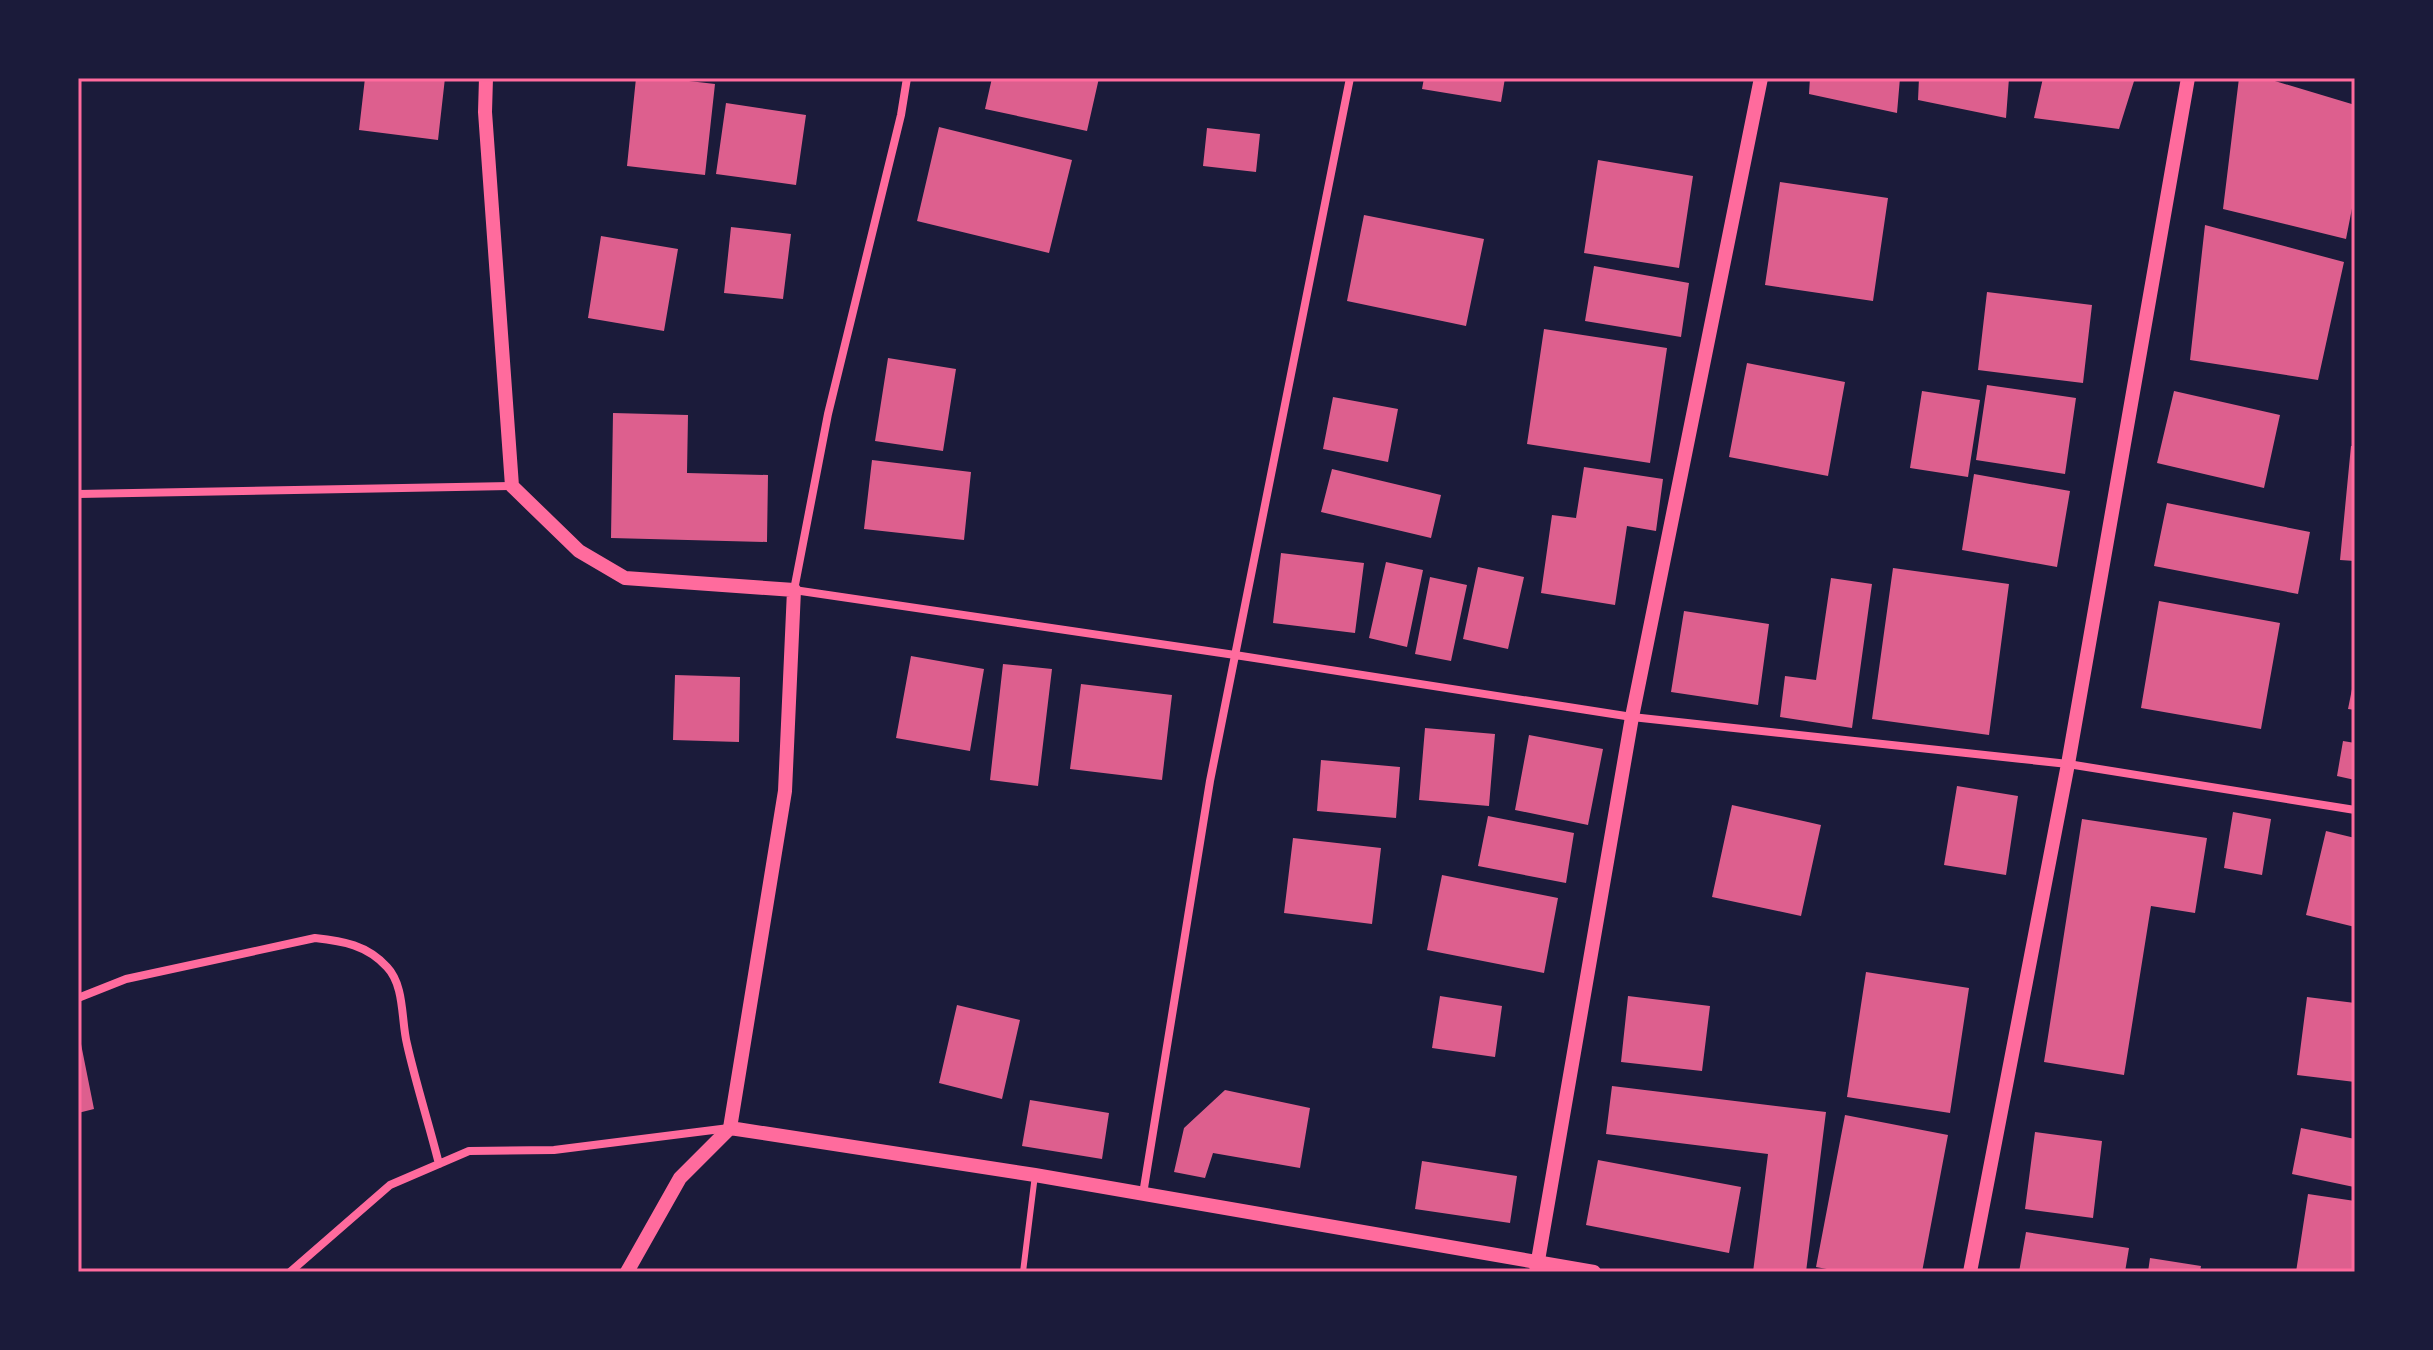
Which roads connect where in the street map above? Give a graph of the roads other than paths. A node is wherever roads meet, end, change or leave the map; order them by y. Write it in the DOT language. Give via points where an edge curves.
graph roads {
  1 [pos="486,78"];
  2 [pos="907,78"];
  3 [pos="1350,78"];
  4 [pos="1761,78"];
  5 [pos="2188,78"];
  6 [pos="512,486"];
  7 [pos="78,494"];
  8 [pos="794,590"];
  9 [pos="1235,655"];
  10 [pos="1632,717"];
  11 [pos="2068,764"];
  12 [pos="2355,810"];
  13 [pos="78,998"];
  14 [pos="730,1128"];
  15 [pos="439,1164"];
  16 [pos="1035,1175"];
  17 [pos="1143,1194"];
  18 [pos="1536,1267"];
  19 [pos="290,1272"];
  20 [pos="627,1272"];
  21 [pos="1023,1272"];
  22 [pos="1594,1272"];
  23 [pos="1970,1272"];
  1 -- 6 [label="street"];
  2 -- 8 [label="street" via="828,414"];
  3 -- 9 [label="street"];
  4 -- 10 [label="street"];
  5 -- 11 [label="street"];
  6 -- 7 [label="street"];
  6 -- 8 [label="street" via="579,551 625,578"];
  8 -- 9 [label="street"];
  8 -- 14 [label="street" via="785,791"];
  9 -- 10 [label="street"];
  9 -- 17 [label="street"];
  10 -- 11 [label="street"];
  10 -- 18 [label="street"];
  11 -- 12 [label="street"];
  11 -- 23 [label="street"];
  13 -- 15 [label="street" via="126,979 315,938 366,949 390,970 402,1005 406,1042"];
  14 -- 15 [label="street" via="554,1150 469,1151"];
  14 -- 16 [label="street"];
  14 -- 20 [label="street" via="680,1178"];
  15 -- 19 [label="street" via="390,1185"];
  16 -- 17 [label="street"];
  16 -- 21 [label="lane"];
  17 -- 18 [label="street"];
  18 -- 22 [label="street"];
}
